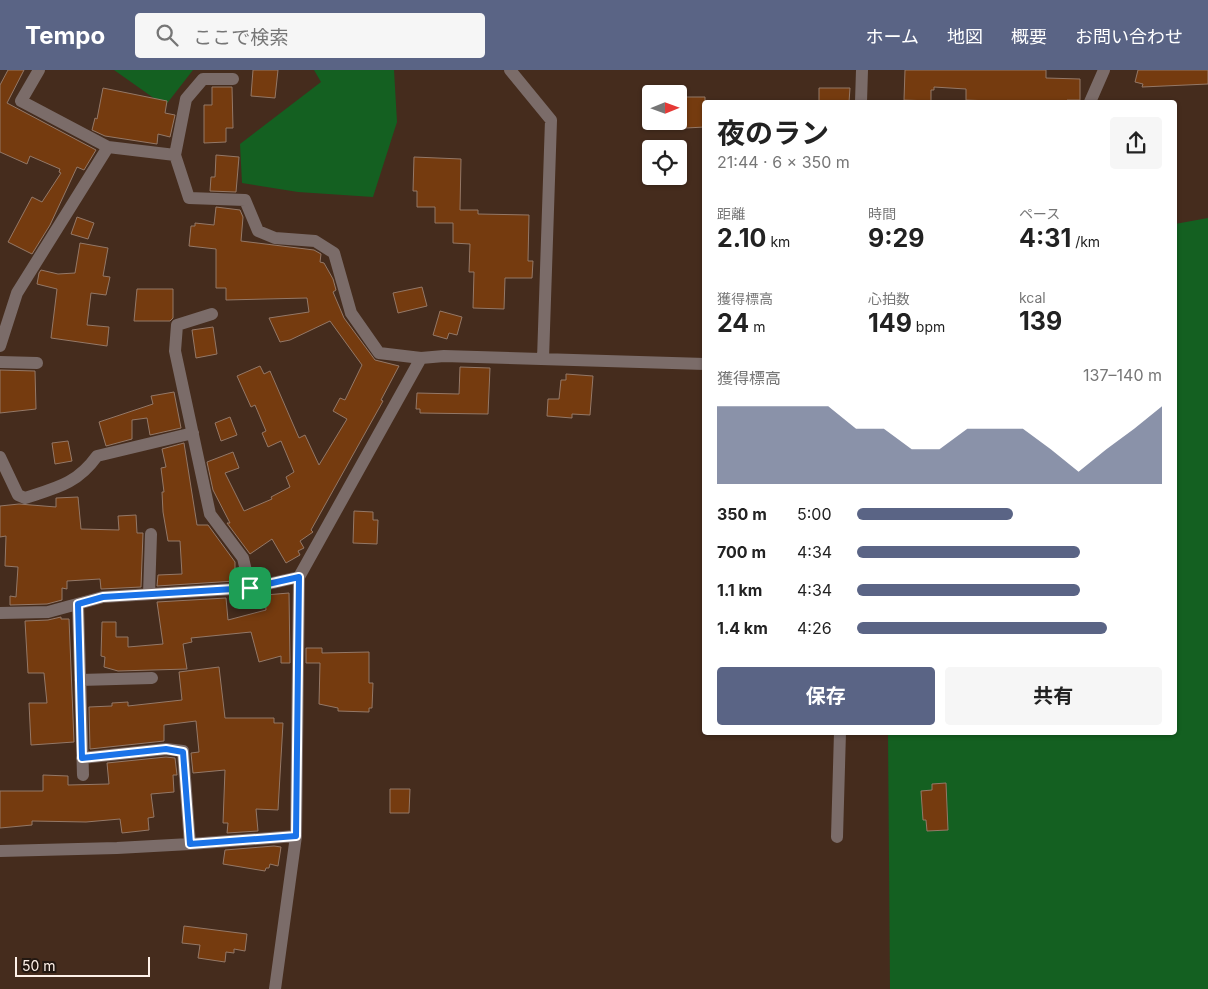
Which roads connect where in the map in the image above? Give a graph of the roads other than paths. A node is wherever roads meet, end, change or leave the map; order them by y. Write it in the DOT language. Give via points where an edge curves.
graph roads {
  1 [pos="39,70"];
  2 [pos="510,70"];
  3 [pos="862,70"];
  4 [pos="1104,70"];
  5 [pos="233,78"];
  6 [pos="861,100"];
  7 [pos="1091,100"];
  8 [pos="108,147"];
  9 [pos="175,155"];
  10 [pos="212,314"];
  11 [pos="0,346"];
  12 [pos="421,358"];
  13 [pos="543,360"];
  14 [pos="0,362"];
  15 [pos="37,363"];
  16 [pos="702,364"];
  17 [pos="193,433"];
  18 [pos="0,457"];
  19 [pos="151,534"];
  20 [pos="299,577"];
  21 [pos="250,588"];
  22 [pos="149,594"];
  23 [pos="78,604"];
  24 [pos="0,612"];
  25 [pos="152,678"];
  26 [pos="80,680"];
  27 [pos="840,735"];
  28 [pos="82,758"];
  29 [pos="83,775"];
  30 [pos="296,836"];
  31 [pos="837,837"];
  32 [pos="190,844"];
  33 [pos="0,851"];
  34 [pos="275,989"];
  1 -- 8 [label="street" via="21,101"];
  2 -- 13 [label="street" via="550,120"];
  3 -- 6 [label="street"];
  4 -- 7 [label="street"];
  5 -- 9 [label="street" via="202,79 186,99"];
  8 -- 9 [label="street"];
  8 -- 11 [label="street" via="17,293"];
  9 -- 12 [label="street" via="189,198 245,200 258,231 275,238 315,241 334,253 351,314 379,353"];
  10 -- 17 [label="street" via="177,325 175,351"];
  12 -- 13 [label="street"];
  12 -- 20 [label="street"];
  13 -- 16 [label="street"];
  14 -- 15 [label="street"];
  17 -- 18 [label="street" via="97,456 90,467 72,482 25,498 18,494"];
  17 -- 21 [label="street" via="210,514 243,558"];
  19 -- 22 [label="street"];
  20 -- 21 [label="street"];
  20 -- 30 [label="street"];
  21 -- 22 [label="street"];
  22 -- 23 [label="street" via="103,597"];
  23 -- 24 [label="street" via="48,612"];
  23 -- 26 [label="street"];
  25 -- 26 [label="street"];
  26 -- 28 [label="street"];
  27 -- 31 [label="street"];
  28 -- 29 [label="street"];
  28 -- 32 [label="street" via="166,749 183,752"];
  30 -- 32 [label="street"];
  30 -- 34 [label="street"];
  32 -- 33 [label="street"];
}
